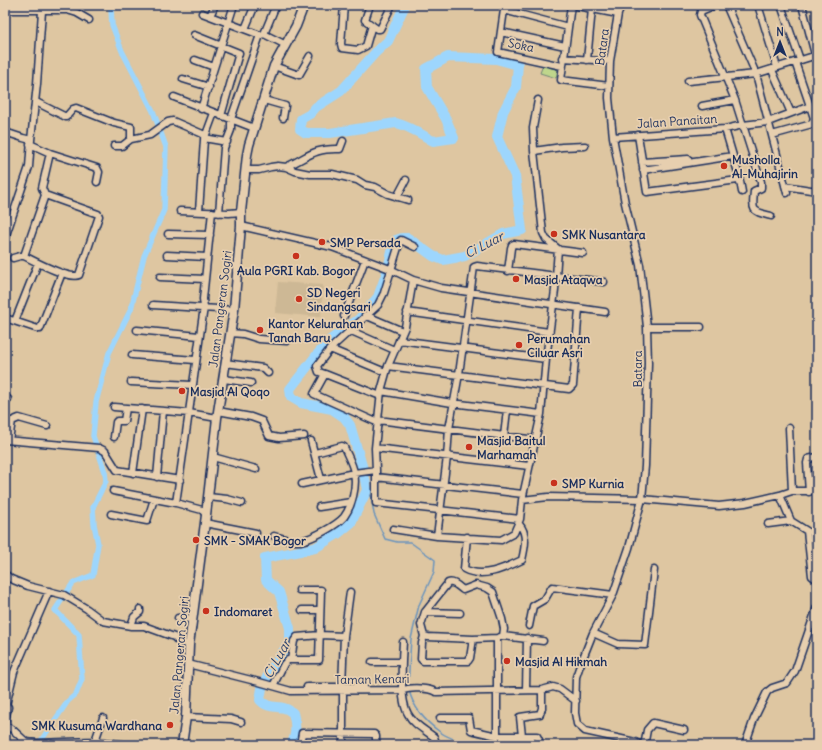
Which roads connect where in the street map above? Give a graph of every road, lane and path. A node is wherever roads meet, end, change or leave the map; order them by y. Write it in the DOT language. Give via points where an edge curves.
graph roads {
  1 [pos="215,5"];
  2 [pos="234,5"];
  3 [pos="254,5"];
  4 [pos="276,5"];
  5 [pos="304,5"];
  6 [pos="344,5"];
  7 [pos="370,5"];
  8 [pos="392,5"];
  9 [pos="572,5"];
  10 [pos="622,5"];
  11 [pos="697,5"];
  12 [pos="715,5"];
  13 [pos="726,5"];
  14 [pos="758,5"];
  15 [pos="781,5"];
  16 [pos="802,5"];
  17 [pos="68,7"];
  18 [pos="593,7"];
  19 [pos="43,8"];
  20 [pos="505,8"];
  21 [pos="5,10"];
  22 [pos="699,12"];
  23 [pos="202,13"];
  24 [pos="618,14"];
  25 [pos="210,16"];
  26 [pos="89,20"];
  27 [pos="228,23"];
  28 [pos="372,25"];
  29 [pos="568,27"];
  30 [pos="245,29"];
  31 [pos="501,32"];
  32 [pos="194,35"];
  33 [pos="262,35"];
  34 [pos="221,45"];
  35 [pos="286,45"];
  36 [pos="565,46"];
  37 [pos="239,54"];
  38 [pos="310,56"];
  39 [pos="816,57"];
  40 [pos="252,58"];
  41 [pos="564,58"];
  42 [pos="195,60"];
  43 [pos="587,60"];
  44 [pos="610,60"];
  45 [pos="797,61"];
  46 [pos="274,66"];
  47 [pos="562,66"];
  48 [pos="214,67"];
  49 [pos="775,68"];
  50 [pos="756,74"];
  51 [pos="725,77"];
  52 [pos="183,79"];
  53 [pos="688,81"];
  54 [pos="609,86"];
  55 [pos="209,87"];
  56 [pos="174,97"];
  57 [pos="264,100"];
  58 [pos="538,100"];
  59 [pos="735,100"];
  60 [pos="36,102"];
  61 [pos="702,106"];
  62 [pos="810,106"];
  63 [pos="201,109"];
  64 [pos="214,112"];
  65 [pos="791,113"];
  66 [pos="221,116"];
  67 [pos="284,118"];
  68 [pos="231,119"];
  69 [pos="768,122"];
  70 [pos="743,125"];
  71 [pos="254,128"];
  72 [pos="725,129"];
  73 [pos="5,132"];
  74 [pos="638,135"];
  75 [pos="772,135"];
  76 [pos="205,136"];
  77 [pos="613,137"];
  78 [pos="131,139"];
  79 [pos="343,141"];
  80 [pos="30,142"];
  81 [pos="227,142"];
  82 [pos="114,146"];
  83 [pos="585,146"];
  84 [pos="534,151"];
  85 [pos="50,153"];
  86 [pos="733,156"];
  87 [pos="711,159"];
  88 [pos="642,162"];
  89 [pos="286,167"];
  90 [pos="245,170"];
  91 [pos="643,170"];
  92 [pos="739,178"];
  93 [pos="406,180"];
  94 [pos="97,182"];
  95 [pos="785,186"];
  96 [pos="817,191"];
  97 [pos="742,192"];
  98 [pos="787,193"];
  99 [pos="44,195"];
  100 [pos="397,197"];
  101 [pos="408,200"];
  102 [pos="180,211"];
  103 [pos="199,211"];
  104 [pos="212,212"];
  105 [pos="241,212"];
  106 [pos="219,213"];
  107 [pos="771,216"];
  108 [pos="241,226"];
  109 [pos="168,234"];
  110 [pos="210,235"];
  111 [pos="5,238"];
  112 [pos="414,247"];
  113 [pos="558,249"];
  114 [pos="583,254"];
  115 [pos="167,255"];
  116 [pos="24,256"];
  117 [pos="207,257"];
  118 [pos="13,258"];
  119 [pos="365,260"];
  120 [pos="38,263"];
  121 [pos="390,270"];
  122 [pos="508,271"];
  123 [pos="62,273"];
  124 [pos="557,276"];
  125 [pos="160,277"];
  126 [pos="205,279"];
  127 [pos="413,280"];
  128 [pos="604,282"];
  129 [pos="470,292"];
  130 [pos="553,304"];
  131 [pos="153,305"];
  132 [pos="204,307"];
  133 [pos="579,308"];
  134 [pos="234,310"];
  135 [pos="407,312"];
  136 [pos="605,312"];
  137 [pos="365,315"];
  138 [pos="344,316"];
  139 [pos="5,318"];
  140 [pos="466,320"];
  141 [pos="16,321"];
  142 [pos="647,327"];
  143 [pos="700,327"];
  144 [pos="137,330"];
  145 [pos="349,330"];
  146 [pos="400,330"];
  147 [pos="549,332"];
  148 [pos="230,333"];
  149 [pos="199,336"];
  150 [pos="399,340"];
  151 [pos="287,341"];
  152 [pos="462,348"];
  153 [pos="330,349"];
  154 [pos="392,349"];
  155 [pos="132,355"];
  156 [pos="546,359"];
  157 [pos="195,360"];
  158 [pos="225,363"];
  159 [pos="388,366"];
  160 [pos="268,372"];
  161 [pos="385,372"];
  162 [pos="325,374"];
  163 [pos="458,374"];
  164 [pos="224,379"];
  165 [pos="131,382"];
  166 [pos="251,383"];
  167 [pos="192,385"];
  168 [pos="543,385"];
  169 [pos="379,393"];
  170 [pos="452,403"];
  171 [pos="114,407"];
  172 [pos="126,408"];
  173 [pos="142,409"];
  174 [pos="507,410"];
  175 [pos="163,411"];
  176 [pos="189,413"];
  177 [pos="218,414"];
  178 [pos="541,414"];
  179 [pos="376,420"];
  180 [pos="47,426"];
  181 [pos="789,428"];
  182 [pos="448,429"];
  183 [pos="304,436"];
  184 [pos="504,436"];
  185 [pos="114,437"];
  186 [pos="7,440"];
  187 [pos="536,440"];
  188 [pos="311,441"];
  189 [pos="375,448"];
  190 [pos="315,453"];
  191 [pos="213,457"];
  192 [pos="448,457"];
  193 [pos="817,457"];
  194 [pos="529,466"];
  195 [pos="256,469"];
  196 [pos="133,473"];
  197 [pos="355,473"];
  198 [pos="374,473"];
  199 [pos="157,477"];
  200 [pos="322,479"];
  201 [pos="180,480"];
  202 [pos="302,484"];
  203 [pos="443,484"];
  204 [pos="113,491"];
  205 [pos="792,491"];
  206 [pos="817,491"];
  207 [pos="809,492"];
  208 [pos="780,495"];
  209 [pos="208,497"];
  210 [pos="523,497"];
  211 [pos="154,499"];
  212 [pos="642,499"];
  213 [pos="351,502"];
  214 [pos="176,503"];
  215 [pos="242,503"];
  216 [pos="319,507"];
  217 [pos="440,510"];
  218 [pos="111,514"];
  219 [pos="206,519"];
  220 [pos="791,521"];
  221 [pos="519,522"];
  222 [pos="768,524"];
  223 [pos="393,529"];
  224 [pos="256,533"];
  225 [pos="274,536"];
  226 [pos="436,536"];
  227 [pos="467,537"];
  228 [pos="654,570"];
  229 [pos="5,574"];
  230 [pos="817,580"];
  231 [pos="299,590"];
  232 [pos="50,591"];
  233 [pos="350,592"];
  234 [pos="613,595"];
  235 [pos="817,607"];
  236 [pos="140,609"];
  237 [pos="302,610"];
  238 [pos="320,610"];
  239 [pos="425,612"];
  240 [pos="460,613"];
  241 [pos="178,618"];
  242 [pos="192,619"];
  243 [pos="131,626"];
  244 [pos="529,626"];
  245 [pos="593,633"];
  246 [pos="320,635"];
  247 [pos="344,636"];
  248 [pos="424,636"];
  249 [pos="500,637"];
  250 [pos="526,638"];
  251 [pos="473,639"];
  252 [pos="543,641"];
  253 [pos="403,642"];
  254 [pos="189,645"];
  255 [pos="291,660"];
  256 [pos="372,662"];
  257 [pos="402,662"];
  258 [pos="188,664"];
  259 [pos="270,685"];
  260 [pos="343,689"];
  261 [pos="404,689"];
  262 [pos="526,690"];
  263 [pos="542,690"];
  264 [pos="497,691"];
  265 [pos="576,701"];
  266 [pos="5,705"];
  267 [pos="186,717"];
  268 [pos="102,718"];
  269 [pos="440,718"];
  270 [pos="5,721"];
  271 [pos="241,722"];
  272 [pos="5,726"];
  273 [pos="684,730"];
  274 [pos="343,732"];
  275 [pos="497,736"];
  276 [pos="522,736"];
  277 [pos="95,741"];
  278 [pos="128,745"];
  279 [pos="182,745"];
  280 [pos="300,745"];
  281 [pos="343,745"];
  282 [pos="376,745"];
  283 [pos="432,745"];
  284 [pos="539,745"];
  285 [pos="641,745"];
  286 [pos="745,745"];
  1 -- 25 [label="street"];
  2 -- 27 [label="street"];
  3 -- 30 [label="street"];
  4 -- 33 [label="street"];
  5 -- 35 [label="street, Jalan Pangeran Sogiri"];
  6 -- 28 [label="street" via="342,48 358,50 366,46"];
  7 -- 28 [label="street" via="365,18"];
  8 -- 28 [label="street" via="380,29"];
  9 -- 18 [label="street"];
  9 -- 29 [label="street"];
  10 -- 24 [label="street, Batara"];
  11 -- 22 [label="street"];
  12 -- 22 [label="street"];
  13 -- 50 [label="street"];
  14 -- 49 [label="street"];
  15 -- 45 [label="street"];
  16 -- 39 [label="street"];
  17 -- 19 [label="street"];
  17 -- 26 [label="street"];
  18 -- 24 [label="street"];
  18 -- 43 [label="street"];
  19 -- 21 [label="street"];
  19 -- 60 [label="street"];
  20 -- 29 [label="street"];
  20 -- 31 [label="street, Soka"];
  22 -- 51 [label="street"];
  23 -- 25 [label="street"];
  24 -- 44 [label="street, Batara"];
  25 -- 27 [label="street"];
  27 -- 30 [label="street"];
  27 -- 34 [label="street"];
  29 -- 36 [label="street"];
  30 -- 33 [label="street"];
  31 -- 36 [label="street"];
  31 -- 47 [label="street, Soka" via="498,52"];
  32 -- 34 [label="street"];
  33 -- 35 [label="street"];
  33 -- 40 [label="street"];
  34 -- 37 [label="street"];
  34 -- 48 [label="street"];
  35 -- 46 [label="street, Jalan Pangeran Sogiri"];
  36 -- 41 [label="street"];
  37 -- 40 [label="street"];
  37 -- 66 [label="street"];
  38 -- 46 [label="street" via="299,75"];
  39 -- 45 [label="street"];
  40 -- 68 [label="street"];
  41 -- 43 [label="street"];
  41 -- 47 [label="street"];
  42 -- 48 [label="street"];
  43 -- 44 [label="street"];
  44 -- 54 [label="street, Batara"];
  45 -- 49 [label="street"];
  45 -- 62 [label="street"];
  46 -- 57 [label="street, Jalan Pangeran Sogiri"];
  47 -- 54 [label="street" via="560,79 563,82"];
  48 -- 55 [label="street"];
  49 -- 50 [label="street"];
  49 -- 65 [label="street"];
  50 -- 51 [label="street"];
  50 -- 69 [label="street"];
  51 -- 53 [label="street"];
  51 -- 59 [label="street"];
  52 -- 55 [label="street"];
  54 -- 77 [label="street, Batara"];
  55 -- 63 [label="street"];
  56 -- 63 [label="street"];
  57 -- 67 [label="street" via="285,106"];
  57 -- 71 [label="street, Jalan Pangeran Sogiri"];
  58 -- 84 [label="street" via="533,128"];
  59 -- 61 [label="street"];
  59 -- 70 [label="street"];
  60 -- 78 [label="street" via="66,117 76,108 114,123 131,126"];
  60 -- 80 [label="street"];
  62 -- 65 [label="street, Jalan Panaitan"];
  62 -- 75 [label="street" via="814,118 812,124"];
  63 -- 64 [label="street"];
  64 -- 66 [label="street"];
  64 -- 76 [label="street"];
  65 -- 69 [label="street, Jalan Panaitan"];
  66 -- 68 [label="street"];
  68 -- 71 [label="street"];
  68 -- 81 [label="street"];
  69 -- 70 [label="street, Jalan Panaitan"];
  69 -- 75 [label="street"];
  70 -- 72 [label="street, Jalan Panaitan"];
  70 -- 107 [label="street" via="761,182 761,188 754,191 753,209"];
  71 -- 90 [label="street, Jalan Pangeran Sogiri" via="246,155"];
  72 -- 74 [label="street, Jalan Panaitan"];
  72 -- 86 [label="street"];
  73 -- 80 [label="street"];
  74 -- 77 [label="street, Jalan Panaitan"];
  74 -- 88 [label="street"];
  75 -- 95 [label="street"];
  76 -- 78 [label="street" via="173,121 150,135"];
  76 -- 81 [label="street"];
  76 -- 103 [label="street"];
  77 -- 142 [label="street, Batara" via="640,265"];
  78 -- 82 [label="street" via="122,146"];
  79 -- 89 [label="street" via="340,149 320,150"];
  80 -- 85 [label="street"];
  80 -- 111 [label="street" via="29,167"];
  81 -- 106 [label="street" via="224,148"];
  83 -- 84 [label="street"];
  84 -- 113 [label="street" via="543,233"];
  85 -- 94 [label="street" via="97,168"];
  85 -- 99 [label="street" via="42,188"];
  86 -- 87 [label="street"];
  86 -- 92 [label="street"];
  87 -- 88 [label="street"];
  87 -- 91 [label="street"];
  88 -- 91 [label="street"];
  89 -- 90 [label="street" via="271,166 259,170"];
  89 -- 100 [label="street" via="301,173 332,174 357,180"];
  90 -- 105 [label="street, Jalan Pangeran Sogiri"];
  91 -- 92 [label="street" via="648,193"];
  92 -- 97 [label="street"];
  93 -- 100 [label="street"];
  95 -- 96 [label="street"];
  95 -- 98 [label="street"];
  99 -- 116 [label="street"];
  99 -- 123 [label="street" via="99,216 79,275 76,277"];
  100 -- 101 [label="street"];
  102 -- 103 [label="street"];
  103 -- 104 [label="street"];
  104 -- 106 [label="street"];
  104 -- 110 [label="street"];
  105 -- 106 [label="street"];
  105 -- 108 [label="street, Jalan Pangeran Sogiri"];
  108 -- 119 [label="street" via="332,247"];
  108 -- 134 [label="street, Jalan Pangeran Sogiri"];
  109 -- 110 [label="street"];
  110 -- 117 [label="street"];
  112 -- 121 [label="street" via="400,241"];
  113 -- 114 [label="street"];
  113 -- 122 [label="street" via="512,245"];
  113 -- 124 [label="street"];
  115 -- 117 [label="street"];
  116 -- 118 [label="street"];
  116 -- 120 [label="street"];
  117 -- 126 [label="street"];
  119 -- 121 [label="street"];
  119 -- 138 [label="street"];
  120 -- 123 [label="street"];
  120 -- 141 [label="street"];
  121 -- 127 [label="street"];
  121 -- 137 [label="street" via="382,299"];
  122 -- 124 [label="street"];
  122 -- 129 [label="street" via="475,266"];
  123 -- 141 [label="street" via="41,328"];
  124 -- 128 [label="street"];
  124 -- 130 [label="street"];
  125 -- 126 [label="street"];
  126 -- 132 [label="street"];
  127 -- 129 [label="street" via="441,288"];
  127 -- 135 [label="street"];
  129 -- 130 [label="street"];
  129 -- 140 [label="street"];
  130 -- 133 [label="street"];
  130 -- 147 [label="street"];
  131 -- 132 [label="street"];
  132 -- 134 [label="street"];
  132 -- 149 [label="street"];
  133 -- 136 [label="street"];
  133 -- 168 [label="street" via="574,385 569,389"];
  134 -- 148 [label="street, Jalan Pangeran Sogiri"];
  135 -- 140 [label="street"];
  135 -- 150 [label="street" via="405,327"];
  137 -- 145 [label="street"];
  137 -- 146 [label="street"];
  139 -- 141 [label="street"];
  140 -- 147 [label="street"];
  140 -- 152 [label="street"];
  142 -- 143 [label="street"];
  142 -- 212 [label="street, Batara" via="648,388"];
  144 -- 149 [label="street"];
  145 -- 153 [label="street"];
  145 -- 154 [label="street"];
  147 -- 156 [label="street"];
  148 -- 151 [label="street"];
  148 -- 158 [label="street, Jalan Pangeran Sogiri"];
  149 -- 157 [label="street"];
  150 -- 152 [label="street"];
  150 -- 159 [label="street"];
  152 -- 156 [label="street"];
  152 -- 163 [label="street"];
  153 -- 161 [label="street"];
  153 -- 162 [label="street" via="317,366 319,372"];
  155 -- 157 [label="street"];
  156 -- 168 [label="street"];
  157 -- 167 [label="street"];
  158 -- 160 [label="street" via="263,368"];
  158 -- 164 [label="street, Jalan Pangeran Sogiri"];
  159 -- 163 [label="street"];
  159 -- 169 [label="street"];
  162 -- 169 [label="street"];
  162 -- 179 [label="street" via="314,394"];
  163 -- 168 [label="street"];
  163 -- 170 [label="street"];
  164 -- 166 [label="street"];
  164 -- 177 [label="street, Jalan Pangeran Sogiri"];
  165 -- 167 [label="street"];
  167 -- 176 [label="street"];
  168 -- 178 [label="street"];
  169 -- 170 [label="street"];
  169 -- 179 [label="street"];
  170 -- 174 [label="street"];
  170 -- 182 [label="street"];
  171 -- 172 [label="street"];
  172 -- 173 [label="street"];
  172 -- 185 [label="street" via="124,421 116,422"];
  173 -- 175 [label="street"];
  173 -- 196 [label="street"];
  174 -- 178 [label="street"];
  174 -- 184 [label="street"];
  175 -- 176 [label="street"];
  175 -- 199 [label="street"];
  176 -- 177 [label="street"];
  176 -- 201 [label="street"];
  177 -- 183 [label="street" via="251,416 262,421 269,436"];
  177 -- 191 [label="street, Jalan Pangeran Sogiri"];
  178 -- 187 [label="street"];
  179 -- 182 [label="street"];
  179 -- 189 [label="street"];
  180 -- 186 [label="street" via="19,418 12,421"];
  181 -- 205 [label="street"];
  182 -- 184 [label="street"];
  182 -- 192 [label="street"];
  184 -- 187 [label="street"];
  186 -- 196 [label="street" via="99,448 105,451 117,470"];
  187 -- 194 [label="street"];
  188 -- 190 [label="street"];
  189 -- 192 [label="street"];
  189 -- 198 [label="street"];
  190 -- 197 [label="street" via="343,446"];
  190 -- 200 [label="street"];
  191 -- 195 [label="street"];
  191 -- 209 [label="street, Jalan Pangeran Sogiri"];
  192 -- 194 [label="street"];
  192 -- 203 [label="street"];
  193 -- 207 [label="street" via="808,459 807,463"];
  194 -- 210 [label="street"];
  196 -- 199 [label="street"];
  197 -- 198 [label="street"];
  197 -- 200 [label="street"];
  197 -- 213 [label="street"];
  198 -- 203 [label="street"];
  198 -- 217 [label="street" via="376,503"];
  199 -- 201 [label="street"];
  200 -- 202 [label="street"];
  201 -- 214 [label="street"];
  203 -- 210 [label="street"];
  203 -- 217 [label="street"];
  204 -- 211 [label="street"];
  205 -- 207 [label="street"];
  205 -- 208 [label="street"];
  206 -- 207 [label="street"];
  208 -- 212 [label="street" via="719,506"];
  208 -- 220 [label="street"];
  209 -- 215 [label="street"];
  209 -- 219 [label="street, Jalan Pangeran Sogiri"];
  210 -- 212 [label="street"];
  210 -- 221 [label="street"];
  211 -- 214 [label="street"];
  211 -- 218 [label="street" via="147,521"];
  212 -- 234 [label="street, Batara"];
  213 -- 216 [label="street"];
  213 -- 225 [label="street" via="343,517 315,536 301,541"];
  214 -- 219 [label="street" via="202,510"];
  217 -- 221 [label="street"];
  217 -- 226 [label="street"];
  219 -- 224 [label="street"];
  219 -- 242 [label="street, Jalan Pangeran Sogiri"];
  220 -- 222 [label="street"];
  220 -- 230 [label="street" via="807,531 812,576"];
  221 -- 227 [label="street" via="514,533 501,540"];
  221 -- 227 [label="street" via="526,541 522,560 502,569 486,573 464,569"];
  223 -- 226 [label="street"];
  226 -- 227 [label="street"];
  228 -- 245 [label="street" via="645,645 618,644"];
  229 -- 232 [label="street" via="28,586"];
  231 -- 238 [label="street" via="321,590"];
  232 -- 243 [label="street" via="64,595 102,621"];
  232 -- 266 [label="street" via="14,672"];
  233 -- 247 [label="street"];
  234 -- 244 [label="street" via="552,587 544,599 532,606"];
  234 -- 245 [label="street, Batara"];
  235 -- 286 [label="street" via="795,671 787,683 767,692"];
  236 -- 243 [label="street"];
  237 -- 238 [label="street"];
  238 -- 246 [label="street"];
  239 -- 240 [label="street"];
  239 -- 248 [label="street" via="421,625"];
  239 -- 249 [label="street" via="448,583 451,582 463,590 476,585 487,588 493,592 502,619 504,629"];
  241 -- 242 [label="street"];
  242 -- 254 [label="street, Jalan Pangeran Sogiri"];
  243 -- 254 [label="street" via="144,626"];
  245 -- 265 [label="street, Batara" via="576,677"];
  246 -- 247 [label="street"];
  246 -- 255 [label="street" via="297,638 294,641"];
  246 -- 255 [label="street" via="319,660"];
  247 -- 260 [label="street"];
  248 -- 251 [label="street"];
  248 -- 251 [label="street" via="421,659 423,661 468,662"];
  249 -- 250 [label="street"];
  249 -- 251 [label="street"];
  249 -- 264 [label="street"];
  250 -- 252 [label="street"];
  250 -- 262 [label="street"];
  253 -- 257 [label="street"];
  254 -- 258 [label="street, Jalan Pangeran Sogiri"];
  255 -- 259 [label="street" via="284,664"];
  256 -- 257 [label="street"];
  257 -- 261 [label="street"];
  258 -- 259 [label="street, Taman Kenari"];
  258 -- 267 [label="street, Jalan Pangeran Sogiri"];
  259 -- 260 [label="street, Taman Kenari" via="291,691"];
  260 -- 261 [label="street, Taman Kenari"];
  260 -- 274 [label="street"];
  261 -- 264 [label="street, Taman Kenari"];
  261 -- 283 [label="street" via="408,715 434,737"];
  262 -- 263 [label="street"];
  262 -- 264 [label="street"];
  263 -- 265 [label="street" via="555,687"];
  263 -- 276 [label="street" via="542,708 539,715 520,717"];
  264 -- 275 [label="street"];
  265 -- 285 [label="street, Batara" via="576,724 585,731"];
  266 -- 270 [label="street" via="8,708"];
  267 -- 271 [label="street" via="231,719"];
  267 -- 279 [label="street, Jalan Pangeran Sogiri"];
  268 -- 277 [label="street"];
  269 -- 275 [label="street" via="469,718 471,730"];
  272 -- 277 [label="street" via="18,733 26,742"];
  273 -- 285 [label="street" via="653,723"];
  274 -- 280 [label="street" via="302,733"];
  274 -- 281 [label="street"];
  274 -- 282 [label="street" via="374,734"];
  275 -- 276 [label="street"];
  276 -- 284 [label="street" via="537,736"];
  277 -- 278 [label="street"];
}
